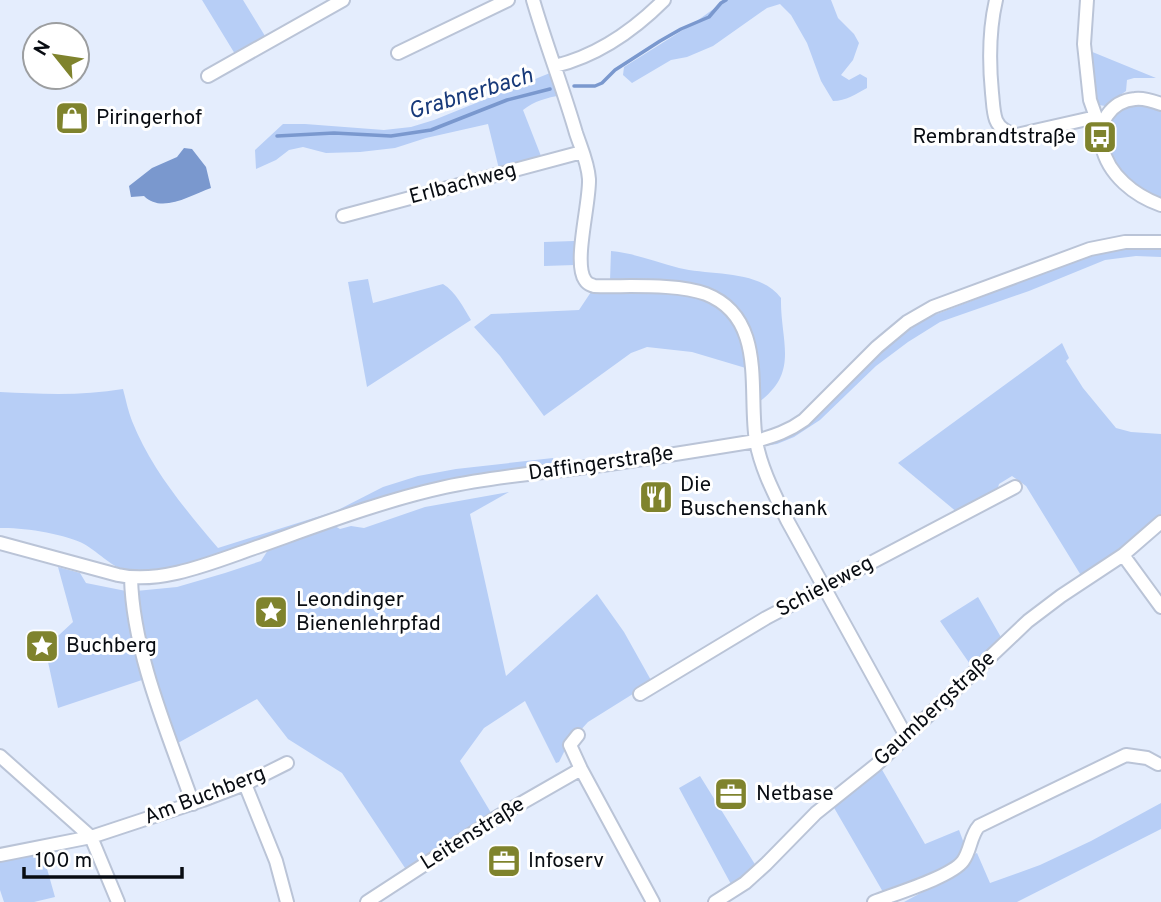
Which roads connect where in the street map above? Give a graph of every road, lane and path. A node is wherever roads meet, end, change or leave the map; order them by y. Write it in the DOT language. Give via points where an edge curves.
graph roads {
  1 [pos="343,0"];
  2 [pos="508,0"];
  3 [pos="534,0"];
  4 [pos="664,0"];
  5 [pos="996,0"];
  6 [pos="1087,0"];
  7 [pos="398,53"];
  8 [pos="555,66"];
  9 [pos="208,76"];
  10 [pos="1161,104"];
  11 [pos="1100,119"];
  12 [pos="582,152"];
  13 [pos="1161,205"];
  14 [pos="344,216"];
  15 [pos="1161,242"];
  16 [pos="756,441"];
  17 [pos="1015,487"];
  18 [pos="1161,522"];
  19 [pos="0,543"];
  20 [pos="1122,555"];
  21 [pos="131,578"];
  22 [pos="824,587"];
  23 [pos="1161,607"];
  24 [pos="640,694"];
  25 [pos="578,735"];
  26 [pos="906,736"];
  27 [pos="0,756"];
  28 [pos="287,763"];
  29 [pos="1158,764"];
  30 [pos="581,769"];
  31 [pos="245,784"];
  32 [pos="193,803"];
  33 [pos="91,837"];
  34 [pos="0,855"];
  35 [pos="118,902"];
  36 [pos="287,902"];
  37 [pos="366,902"];
  38 [pos="653,902"];
  39 [pos="715,902"];
  40 [pos="874,902"];
  1 -- 9 [label="street"];
  2 -- 7 [label="street"];
  3 -- 8 [label="street"];
  4 -- 8 [label="street" via="607,45"];
  5 -- 11 [label="street" via="990,55 999,125 1017,135"];
  6 -- 11 [label="street" via="1084,44 1090,100"];
  8 -- 12 [label="street"];
  10 -- 11 [label="street" via="1134,99"];
  11 -- 13 [label="street" via="1102,147 1109,164 1130,189"];
  12 -- 14 [label="street, Erlbachweg"];
  12 -- 16 [label="street" via="589,183 582,255 586,281 594,286 698,292 724,306 740,325 750,350"];
  15 -- 16 [label="street, Daffingerstraße" via="1125,242 1090,249 933,307 893,333 796,426"];
  16 -- 21 [label="street, Daffingerstraße" via="447,487 401,498 209,564"];
  16 -- 22 [label="street" via="782,509"];
  17 -- 22 [label="street, Schieleweg"];
  18 -- 20 [label="street, Gaumbergstraße"];
  19 -- 21 [label="street, Daffingerstraße"];
  20 -- 23 [label="street"];
  20 -- 26 [label="street, Gaumbergstraße" via="1028,621"];
  21 -- 32 [label="street" via="142,654"];
  22 -- 24 [label="street, Schieleweg"];
  22 -- 26 [label="street"];
  25 -- 30 [label="street" via="570,745"];
  26 -- 39 [label="street, Gaumbergstraße" via="816,813 745,883"];
  27 -- 33 [label="street"];
  28 -- 31 [label="street, Am Buchberg"];
  29 -- 40 [label="street" via="1126,755 979,826 958,866"];
  30 -- 37 [label="street, Leitenstraße"];
  30 -- 38 [label="street"];
  31 -- 32 [label="street, Am Buchberg"];
  31 -- 36 [label="street"];
  32 -- 33 [label="street, Am Buchberg"];
  33 -- 34 [label="street, Am Buchberg"];
  33 -- 35 [label="street"];
}
